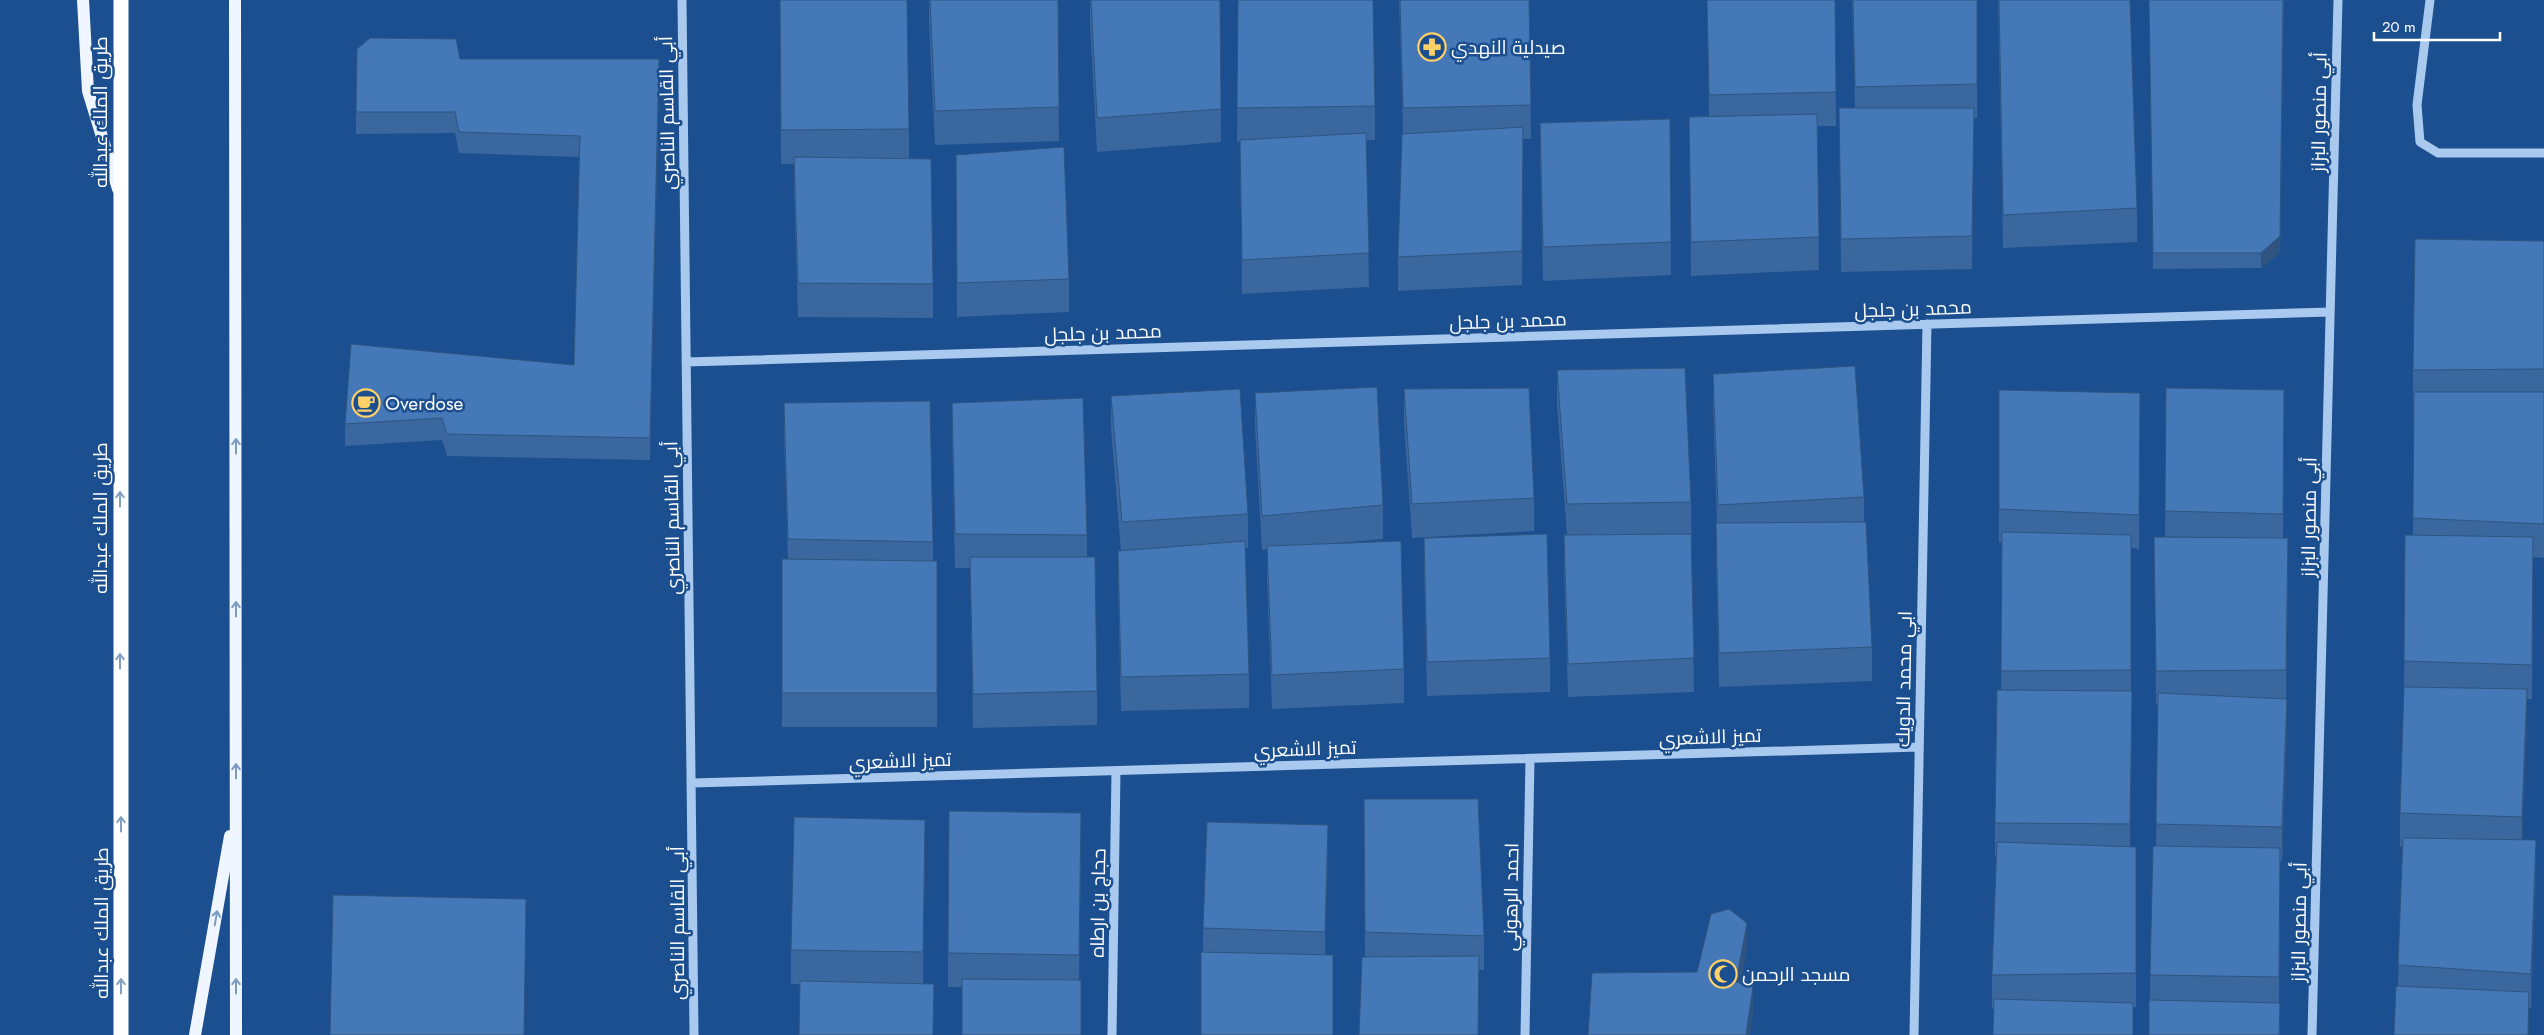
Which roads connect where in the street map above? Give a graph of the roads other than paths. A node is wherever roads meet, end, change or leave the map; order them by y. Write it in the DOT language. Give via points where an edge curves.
graph roads {
  1 [pos="83,0"];
  2 [pos="120,0"];
  3 [pos="235,0"];
  4 [pos="682,0"];
  5 [pos="2338,0"];
  6 [pos="2430,0"];
  7 [pos="2544,153"];
  8 [pos="120,194"];
  9 [pos="2330,312"];
  10 [pos="1927,324"];
  11 [pos="686,362"];
  12 [pos="1919,747"];
  13 [pos="1530,759"];
  14 [pos="1116,771"];
  15 [pos="692,783"];
  16 [pos="236,804"];
  17 [pos="121,1035"];
  18 [pos="194,1035"];
  19 [pos="236,1035"];
  20 [pos="694,1035"];
  21 [pos="1112,1035"];
  22 [pos="1525,1035"];
  23 [pos="1914,1035"];
  24 [pos="2312,1035"];
  1 -- 8 [label="main road" via="88,91"];
  2 -- 8 [label="highway, طريق الملك عبدالله"];
  16 -- 3 [label="main road, one-way"];
  4 -- 11 [label="street, أبي القاسم الناصري"];
  5 -- 9 [label="street, أبي منصور البزاز"];
  6 -- 7 [label="street" via="2417,105 2420,142 2438,153"];
  17 -- 8 [label="highway, طريق الملك عبدالله, one-way"];
  9 -- 10 [label="street, محمد بن جلجل"];
  9 -- 24 [label="street, أبي منصور البزاز"];
  10 -- 11 [label="street, محمد بن جلجل"];
  10 -- 12 [label="street, ابي محمد الدويك"];
  11 -- 15 [label="street, أبي القاسم الناصري"];
  12 -- 13 [label="street, تميز الاشعري"];
  12 -- 23 [label="street, ابي محمد الدويك"];
  13 -- 14 [label="street, تميز الاشعري"];
  13 -- 22 [label="street, احمد الرهوني"];
  14 -- 15 [label="street, تميز الاشعري"];
  14 -- 21 [label="street, حجاج بن ارطاه"];
  15 -- 20 [label="street, أبي القاسم الناصري"];
  18 -- 16 [label="main road, one-way"];
  19 -- 16 [label="main road, one-way"];
}
